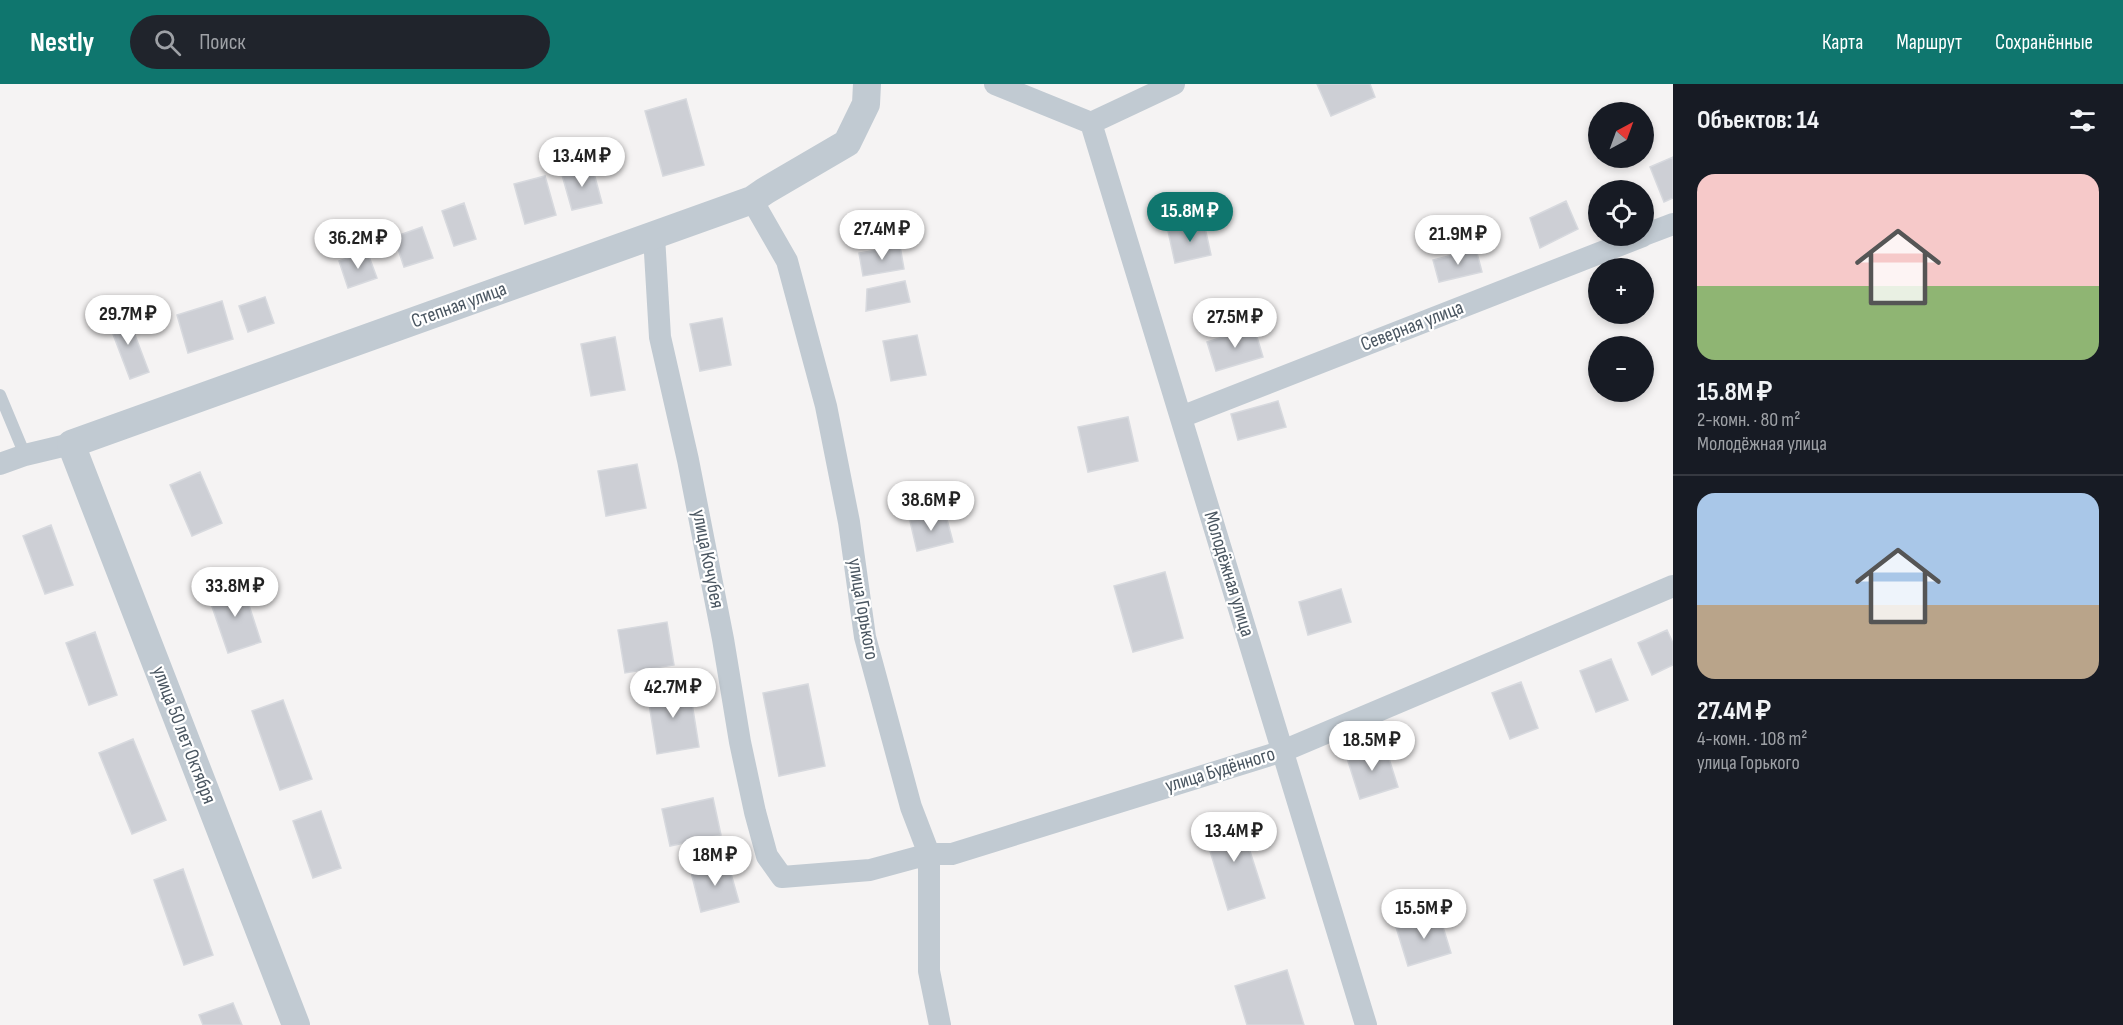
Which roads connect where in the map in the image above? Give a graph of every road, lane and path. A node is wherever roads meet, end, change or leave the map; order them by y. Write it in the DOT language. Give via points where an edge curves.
graph roads {
  1 [pos="867,84"];
  2 [pos="995,84"];
  3 [pos="1174,84"];
  4 [pos="1091,123"];
  5 [pos="752,200"];
  6 [pos="1673,224"];
  7 [pos="1654,231"];
  8 [pos="654,236"];
  9 [pos="1616,246"];
  10 [pos="0,395"];
  11 [pos="1181,417"];
  12 [pos="71,444"];
  13 [pos="25,455"];
  14 [pos="0,464"];
  15 [pos="1673,586"];
  16 [pos="1283,751"];
  17 [pos="929,854"];
  18 [pos="782,878"];
  19 [pos="296,1025"];
  20 [pos="940,1025"];
  21 [pos="1366,1025"];
  1 -- 5 [label="street, Степная улица" via="866,104 847,143"];
  2 -- 4 [label="street"];
  3 -- 4 [label="street"];
  4 -- 11 [label="street, Молодёжная улица"];
  5 -- 8 [label="street, Степная улица"];
  5 -- 17 [label="street, улица Горького" via="787,261 826,406 849,522 865,637 911,807"];
  6 -- 7 [label="street, Северная улица"];
  8 -- 12 [label="street, Степная улица"];
  8 -- 18 [label="street, улица Кочубея" via="660,337 717,606 740,742 767,856"];
  9 -- 11 [label="street, Северная улица"];
  10 -- 13 [label="lane"];
  11 -- 16 [label="street, Молодёжная улица"];
  12 -- 13 [label="street, Степная улица"];
  12 -- 19 [label="street, улица 50 лет Октября"];
  13 -- 14 [label="street, Степная улица"];
  15 -- 16 [label="street, улица Будённого"];
  16 -- 17 [label="street, улица Будённого" via="952,854"];
  16 -- 21 [label="street, Молодёжная улица"];
  17 -- 18 [label="street, улица Будённого" via="870,870"];
  17 -- 20 [label="street, улица Горького" via="929,970"];
}
